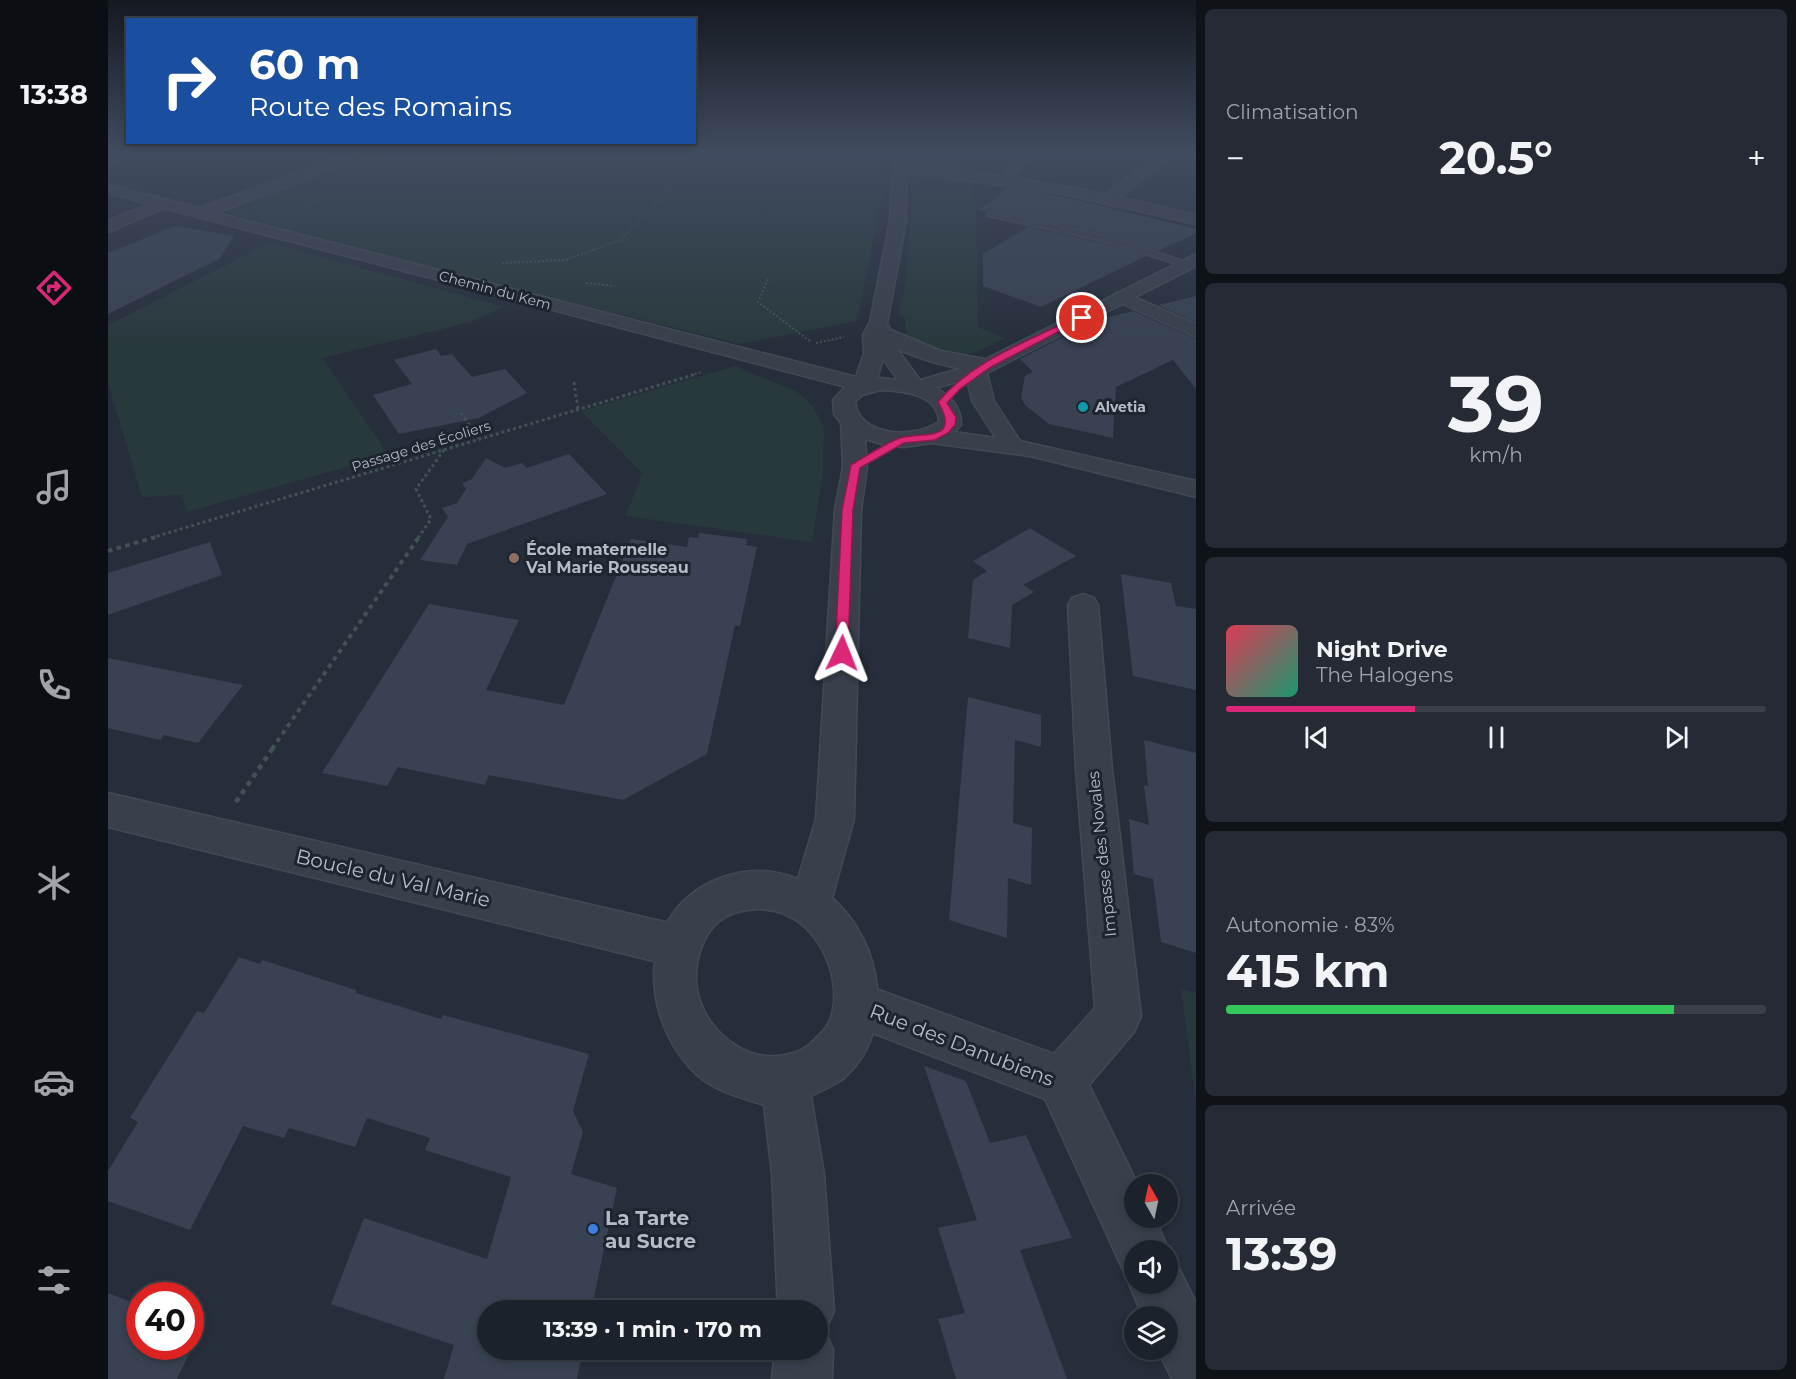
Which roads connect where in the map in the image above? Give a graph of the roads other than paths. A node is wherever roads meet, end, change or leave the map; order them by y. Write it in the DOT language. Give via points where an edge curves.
graph roads {
  1 [pos="131,217"];
  2 [pos="218,217"];
  3 [pos="898,217"];
  4 [pos="1007,217"];
  5 [pos="108,227"];
  6 [pos="1192,261"];
  7 [pos="1122,297"];
  8 [pos="877,330"];
  9 [pos="1196,331"];
  10 [pos="789,367"];
  11 [pos="983,369"];
  12 [pos="865,386"];
  13 [pos="915,388"];
  14 [pos="946,406"];
  15 [pos="848,418"];
  16 [pos="935,437"];
  17 [pos="902,440"];
  18 [pos="1019,444"];
  19 [pos="855,467"];
  20 [pos="1196,489"];
  21 [pos="1083,605"];
  22 [pos="108,810"];
  23 [pos="810,905"];
  24 [pos="678,946"];
  25 [pos="857,1005"];
  26 [pos="785,1081"];
  27 [pos="1062,1081"];
  28 [pos="1137,1240"];
  29 [pos="1162,1294"];
  30 [pos="805,1300"];
  31 [pos="803,1360"];
  32 [pos="1196,1366"];
  33 [pos="802,1379"];
  1 -- 5 [label="street"];
  2 -- 10 [label="street, Chemin du Kem"];
  3 -- 8 [label="street"];
  4 -- 6 [label="lane"];
  6 -- 7 [label="street"];
  7 -- 9 [label="street"];
  7 -- 11 [label="street"];
  8 -- 11 [label="street" via="915,349"];
  8 -- 12 [label="street"];
  8 -- 13 [label="street"];
  10 -- 12 [label="street, Chemin du Kem"];
  10 -- 15 [label="street, Chemin du Kem"];
  11 -- 13 [label="street"];
  11 -- 14 [label="street" via="957,387"];
  11 -- 18 [label="street" via="977,382 985,407"];
  12 -- 13 [label="street, Chemin du Kem" via="892,384"];
  12 -- 15 [label="street" via="844,400"];
  13 -- 14 [label="street"];
  14 -- 16 [label="street" via="950,425"];
  14 -- 18 [label="street"];
  15 -- 17 [label="street, Chemin du Kem" via="865,431"];
  15 -- 19 [label="street"];
  16 -- 17 [label="street"];
  16 -- 18 [label="street"];
  17 -- 19 [label="street"];
  18 -- 20 [label="street"];
  19 -- 23 [label="street" via="848,510 835,819"];
  21 -- 27 [label="street, Impasse des Novales" via="1118,1016"];
  22 -- 24 [label="street, Boucle du Val Marie"];
  23 -- 24 [label="street" via="785,893 734,891 711,902 692,919"];
  23 -- 25 [label="street" via="831,924 846,948 856,976"];
  24 -- 26 [label="street" via="673,966 674,992 681,1016 695,1040 714,1060 736,1072 760,1081"];
  25 -- 26 [label="street" via="850,1033 834,1056 812,1073"];
  25 -- 27 [label="street, Rue des Danubiens"];
  26 -- 30 [label="street" via="798,1174"];
  27 -- 28 [label="street, Rue des Danubiens"];
  29 -- 32 [label="street"];
  31 -- 33 [label="street"];
}
